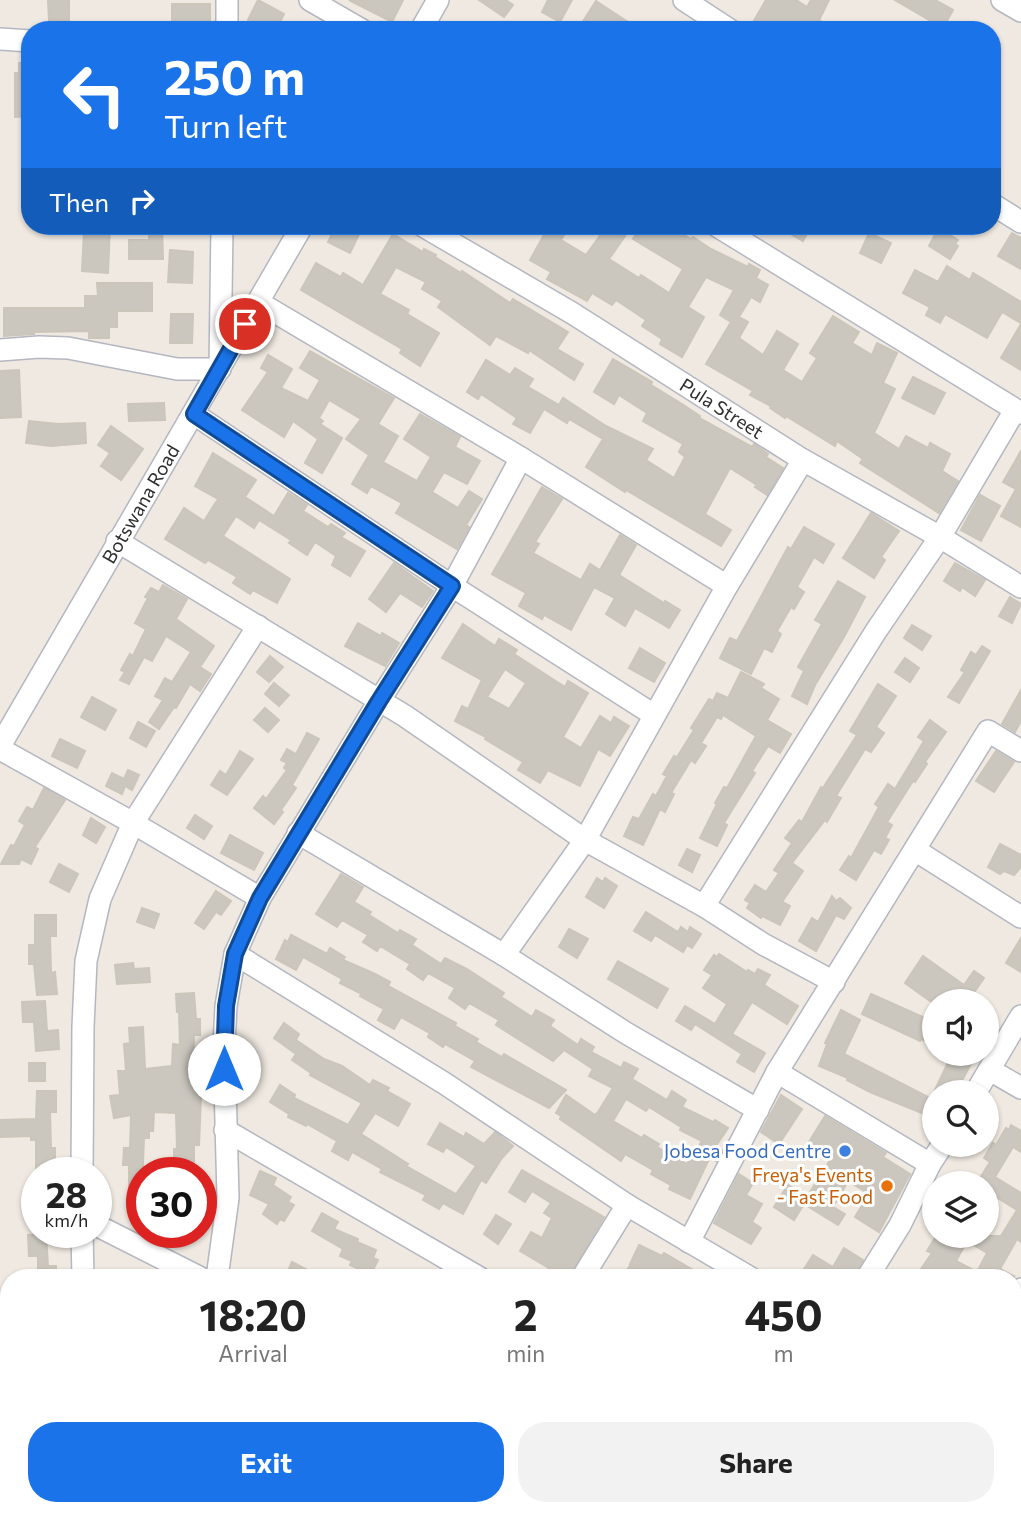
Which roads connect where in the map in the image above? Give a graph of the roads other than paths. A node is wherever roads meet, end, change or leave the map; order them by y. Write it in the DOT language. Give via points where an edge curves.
graph roads {
  1 [pos="227,0"];
  2 [pos="310,0"];
  3 [pos="438,0"];
  4 [pos="684,0"];
  5 [pos="1002,0"];
  6 [pos="1021,11"];
  7 [pos="226,21"];
  8 [pos="346,21"];
  9 [pos="426,21"];
  10 [pos="716,21"];
  11 [pos="0,39"];
  12 [pos="21,40"];
  13 [pos="1001,210"];
  14 [pos="1021,222"];
  15 [pos="222,235"];
  16 [pos="297,235"];
  17 [pos="438,235"];
  18 [pos="733,235"];
  19 [pos="258,302"];
  20 [pos="0,350"];
  21 [pos="220,369"];
  22 [pos="1018,411"];
  23 [pos="194,414"];
  24 [pos="521,458"];
  25 [pos="803,460"];
  26 [pos="940,537"];
  27 [pos="117,541"];
  28 [pos="452,586"];
  29 [pos="727,586"];
  30 [pos="1021,587"];
  31 [pos="258,626"];
  32 [pos="379,701"];
  33 [pos="654,715"];
  34 [pos="0,747"];
  35 [pos="1021,751"];
  36 [pos="132,823"];
  37 [pos="298,833"];
  38 [pos="585,840"];
  39 [pos="915,850"];
  40 [pos="260,898"];
  41 [pos="704,906"];
  42 [pos="1021,918"];
  43 [pos="235,954"];
  44 [pos="503,955"];
  45 [pos="834,982"];
  46 [pos="1021,1016"];
  47 [pos="990,1070"];
  48 [pos="777,1072"];
  49 [pos="984,1080"];
  50 [pos="1021,1088"];
  51 [pos="758,1110"];
  52 [pos="225,1130"];
  53 [pos="82,1157"];
  54 [pos="935,1157"];
  55 [pos="930,1164"];
  56 [pos="627,1205"];
  57 [pos="112,1233"];
  58 [pos="690,1242"];
  59 [pos="82,1248"];
  60 [pos="83,1269"];
  61 [pos="183,1269"];
  62 [pos="218,1269"];
  63 [pos="461,1269"];
  64 [pos="588,1269"];
  65 [pos="736,1269"];
  66 [pos="873,1269"];
  1 -- 7 [label="street"];
  2 -- 8 [label="street"];
  3 -- 9 [label="street"];
  4 -- 10 [label="street"];
  5 -- 6 [label="street"];
  11 -- 12 [label="street"];
  13 -- 14 [label="street"];
  15 -- 21 [label="street"];
  16 -- 19 [label="street, Botswana Road"];
  17 -- 25 [label="street, Pula Street" via="572,313"];
  18 -- 22 [label="street"];
  19 -- 21 [label="street, Botswana Road"];
  19 -- 24 [label="street"];
  20 -- 21 [label="street" via="68,348 177,369"];
  21 -- 23 [label="street, Botswana Road"];
  22 -- 26 [label="street"];
  23 -- 27 [label="street, Botswana Road"];
  23 -- 28 [label="street"];
  24 -- 28 [label="street"];
  24 -- 29 [label="street"];
  25 -- 26 [label="street, Pula Street"];
  25 -- 29 [label="street"];
  26 -- 30 [label="street, Pula Street"];
  26 -- 41 [label="street"];
  27 -- 31 [label="street"];
  27 -- 34 [label="street, Botswana Road"];
  28 -- 32 [label="street"];
  28 -- 33 [label="street"];
  29 -- 33 [label="street"];
  31 -- 32 [label="street"];
  31 -- 36 [label="street"];
  32 -- 37 [label="street"];
  32 -- 38 [label="street"];
  33 -- 38 [label="street"];
  34 -- 36 [label="street"];
  35 -- 39 [label="street" via="988,731"];
  36 -- 40 [label="street"];
  36 -- 53 [label="street" via="100,899 86,961"];
  37 -- 40 [label="street"];
  37 -- 44 [label="street"];
  38 -- 41 [label="street"];
  38 -- 44 [label="street"];
  39 -- 42 [label="street"];
  39 -- 45 [label="street"];
  40 -- 43 [label="street"];
  41 -- 45 [label="street"];
  43 -- 52 [label="street" via="223,1045"];
  43 -- 56 [label="street" via="444,1083"];
  44 -- 51 [label="street"];
  45 -- 48 [label="street"];
  46 -- 47 [label="street"];
  47 -- 49 [label="street"];
  47 -- 50 [label="street"];
  48 -- 51 [label="street"];
  48 -- 55 [label="street"];
  51 -- 58 [label="street"];
  52 -- 62 [label="street" via="228,1198"];
  52 -- 63 [label="street"];
  54 -- 55 [label="street"];
  55 -- 66 [label="street"];
  56 -- 58 [label="street"];
  56 -- 64 [label="street"];
  57 -- 61 [label="street"];
  58 -- 65 [label="street"];
  59 -- 60 [label="street"];
}
